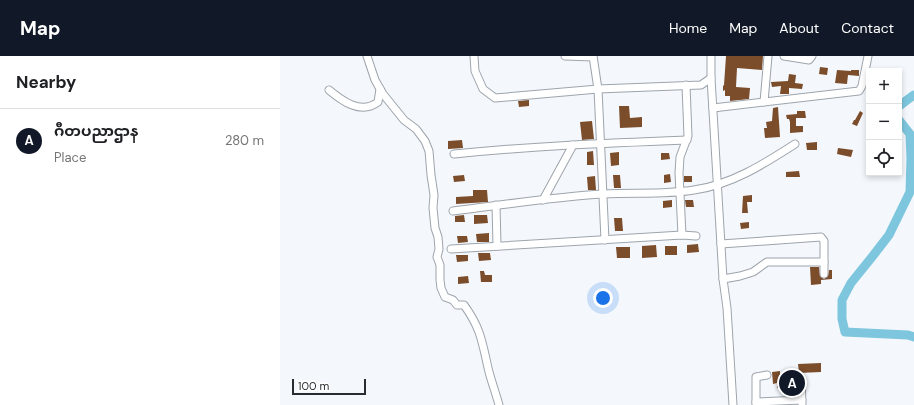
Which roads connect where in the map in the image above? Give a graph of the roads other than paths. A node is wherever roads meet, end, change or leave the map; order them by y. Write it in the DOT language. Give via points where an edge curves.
graph roads {
  1 [pos="367,56"];
  2 [pos="474,56"];
  3 [pos="565,56"];
  4 [pos="593,56"];
  5 [pos="711,56"];
  6 [pos="768,56"];
  7 [pos="784,56"];
  8 [pos="812,56"];
  9 [pos="868,56"];
  10 [pos="711,78"];
  11 [pos="686,85"];
  12 [pos="380,89"];
  13 [pos="598,89"];
  14 [pos="329,90"];
  15 [pos="764,102"];
  16 [pos="713,108"];
  17 [pos="687,140"];
  18 [pos="601,143"];
  19 [pos="795,144"];
  20 [pos="573,145"];
  21 [pos="454,154"];
  22 [pos="717,184"];
  23 [pos="680,192"];
  24 [pos="603,194"];
  25 [pos="544,200"];
  26 [pos="496,205"];
  27 [pos="452,211"];
  28 [pos="682,235"];
  29 [pos="696,236"];
  30 [pos="605,240"];
  31 [pos="721,244"];
  32 [pos="497,246"];
  33 [pos="451,249"];
  34 [pos="824,262"];
  35 [pos="824,274"];
  36 [pos="723,279"];
  37 [pos="766,375"];
  38 [pos="801,378"];
  39 [pos="802,403"];
  40 [pos="756,404"];
  41 [pos="499,405"];
  42 [pos="733,405"];
  1 -- 12 [label="street"];
  2 -- 13 [label="street" via="475,71 483,89 495,98"];
  3 -- 4 [label="street"];
  4 -- 13 [label="street"];
  5 -- 10 [label="street"];
  6 -- 15 [label="street"];
  7 -- 8 [label="street" via="809,60"];
  9 -- 15 [label="street" via="859,91"];
  10 -- 11 [label="street" via="701,84"];
  10 -- 16 [label="street"];
  11 -- 13 [label="street"];
  11 -- 17 [label="street"];
  12 -- 14 [label="street" via="378,102 360,107 348,103"];
  12 -- 41 [label="street" via="404,120 416,129 429,152 441,288 445,297 457,305 464,304 474,319 482,337"];
  13 -- 18 [label="street"];
  15 -- 16 [label="street"];
  16 -- 22 [label="street"];
  17 -- 18 [label="street"];
  17 -- 23 [label="street" via="680,157"];
  18 -- 20 [label="street"];
  18 -- 24 [label="street"];
  19 -- 22 [label="street" via="764,165"];
  20 -- 21 [label="street"];
  20 -- 25 [label="street"];
  22 -- 23 [label="street"];
  22 -- 31 [label="street"];
  23 -- 24 [label="street"];
  23 -- 28 [label="street"];
  24 -- 25 [label="street"];
  24 -- 30 [label="street"];
  25 -- 26 [label="street"];
  26 -- 27 [label="street"];
  26 -- 32 [label="street"];
  28 -- 29 [label="street"];
  28 -- 30 [label="street"];
  30 -- 32 [label="street"];
  31 -- 34 [label="street" via="821,236 824,241"];
  31 -- 36 [label="street"];
  32 -- 33 [label="street"];
  34 -- 35 [label="street"];
  34 -- 36 [label="street" via="768,262 753,272"];
  36 -- 42 [label="street"];
  37 -- 40 [label="street" via="756,376"];
  38 -- 39 [label="street"];
  39 -- 40 [label="street"];
}
